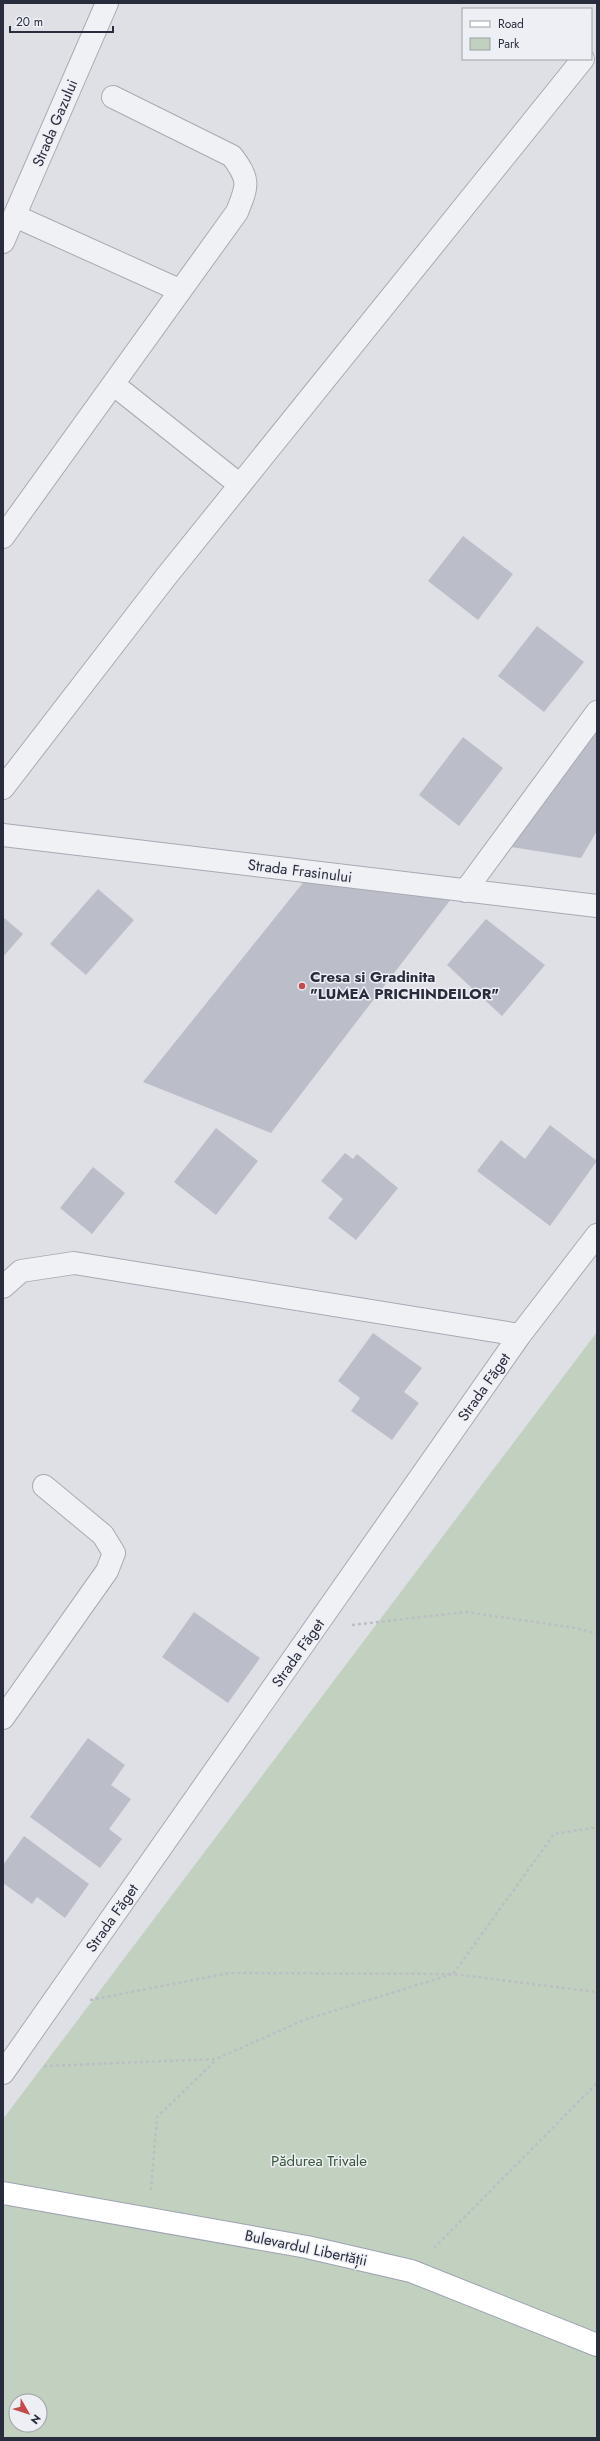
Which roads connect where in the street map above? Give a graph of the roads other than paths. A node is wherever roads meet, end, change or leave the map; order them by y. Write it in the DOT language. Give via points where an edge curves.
graph roads {
  1 [pos="107,3"];
  2 [pos="583,60"];
  3 [pos="113,97"];
  4 [pos="15,216"];
  5 [pos="3,242"];
  6 [pos="179,290"];
  7 [pos="113,384"];
  8 [pos="240,485"];
  9 [pos="3,537"];
  10 [pos="597,712"];
  11 [pos="3,788"];
  12 [pos="3,835"];
  13 [pos="465,891"];
  14 [pos="596,905"];
  15 [pos="597,1235"];
  16 [pos="3,1287"];
  17 [pos="520,1335"];
  18 [pos="44,1486"];
  19 [pos="3,1718"];
  20 [pos="5,2070"];
  21 [pos="3,2193"];
  22 [pos="597,2345"];
  1 -- 4 [label="street, Strada Gazului"];
  2 -- 8 [label="street"];
  3 -- 6 [label="street" via="232,156 245,173 247,188 238,212"];
  4 -- 5 [label="street, Strada Gazului"];
  4 -- 6 [label="street"];
  6 -- 7 [label="street"];
  7 -- 8 [label="street"];
  7 -- 9 [label="street"];
  8 -- 11 [label="street"];
  10 -- 13 [label="street"];
  12 -- 13 [label="street, Strada Frasinului"];
  13 -- 14 [label="street, Strada Frasinului"];
  15 -- 17 [label="street, Strada Făget"];
  16 -- 17 [label="street" via="21,1270 74,1263"];
  17 -- 20 [label="street, Strada Făget"];
  18 -- 19 [label="street" via="103,1535 114,1553 107,1570"];
  21 -- 22 [label="main road, Bulevardul Libertății" via="307,2247 411,2271"];
}
